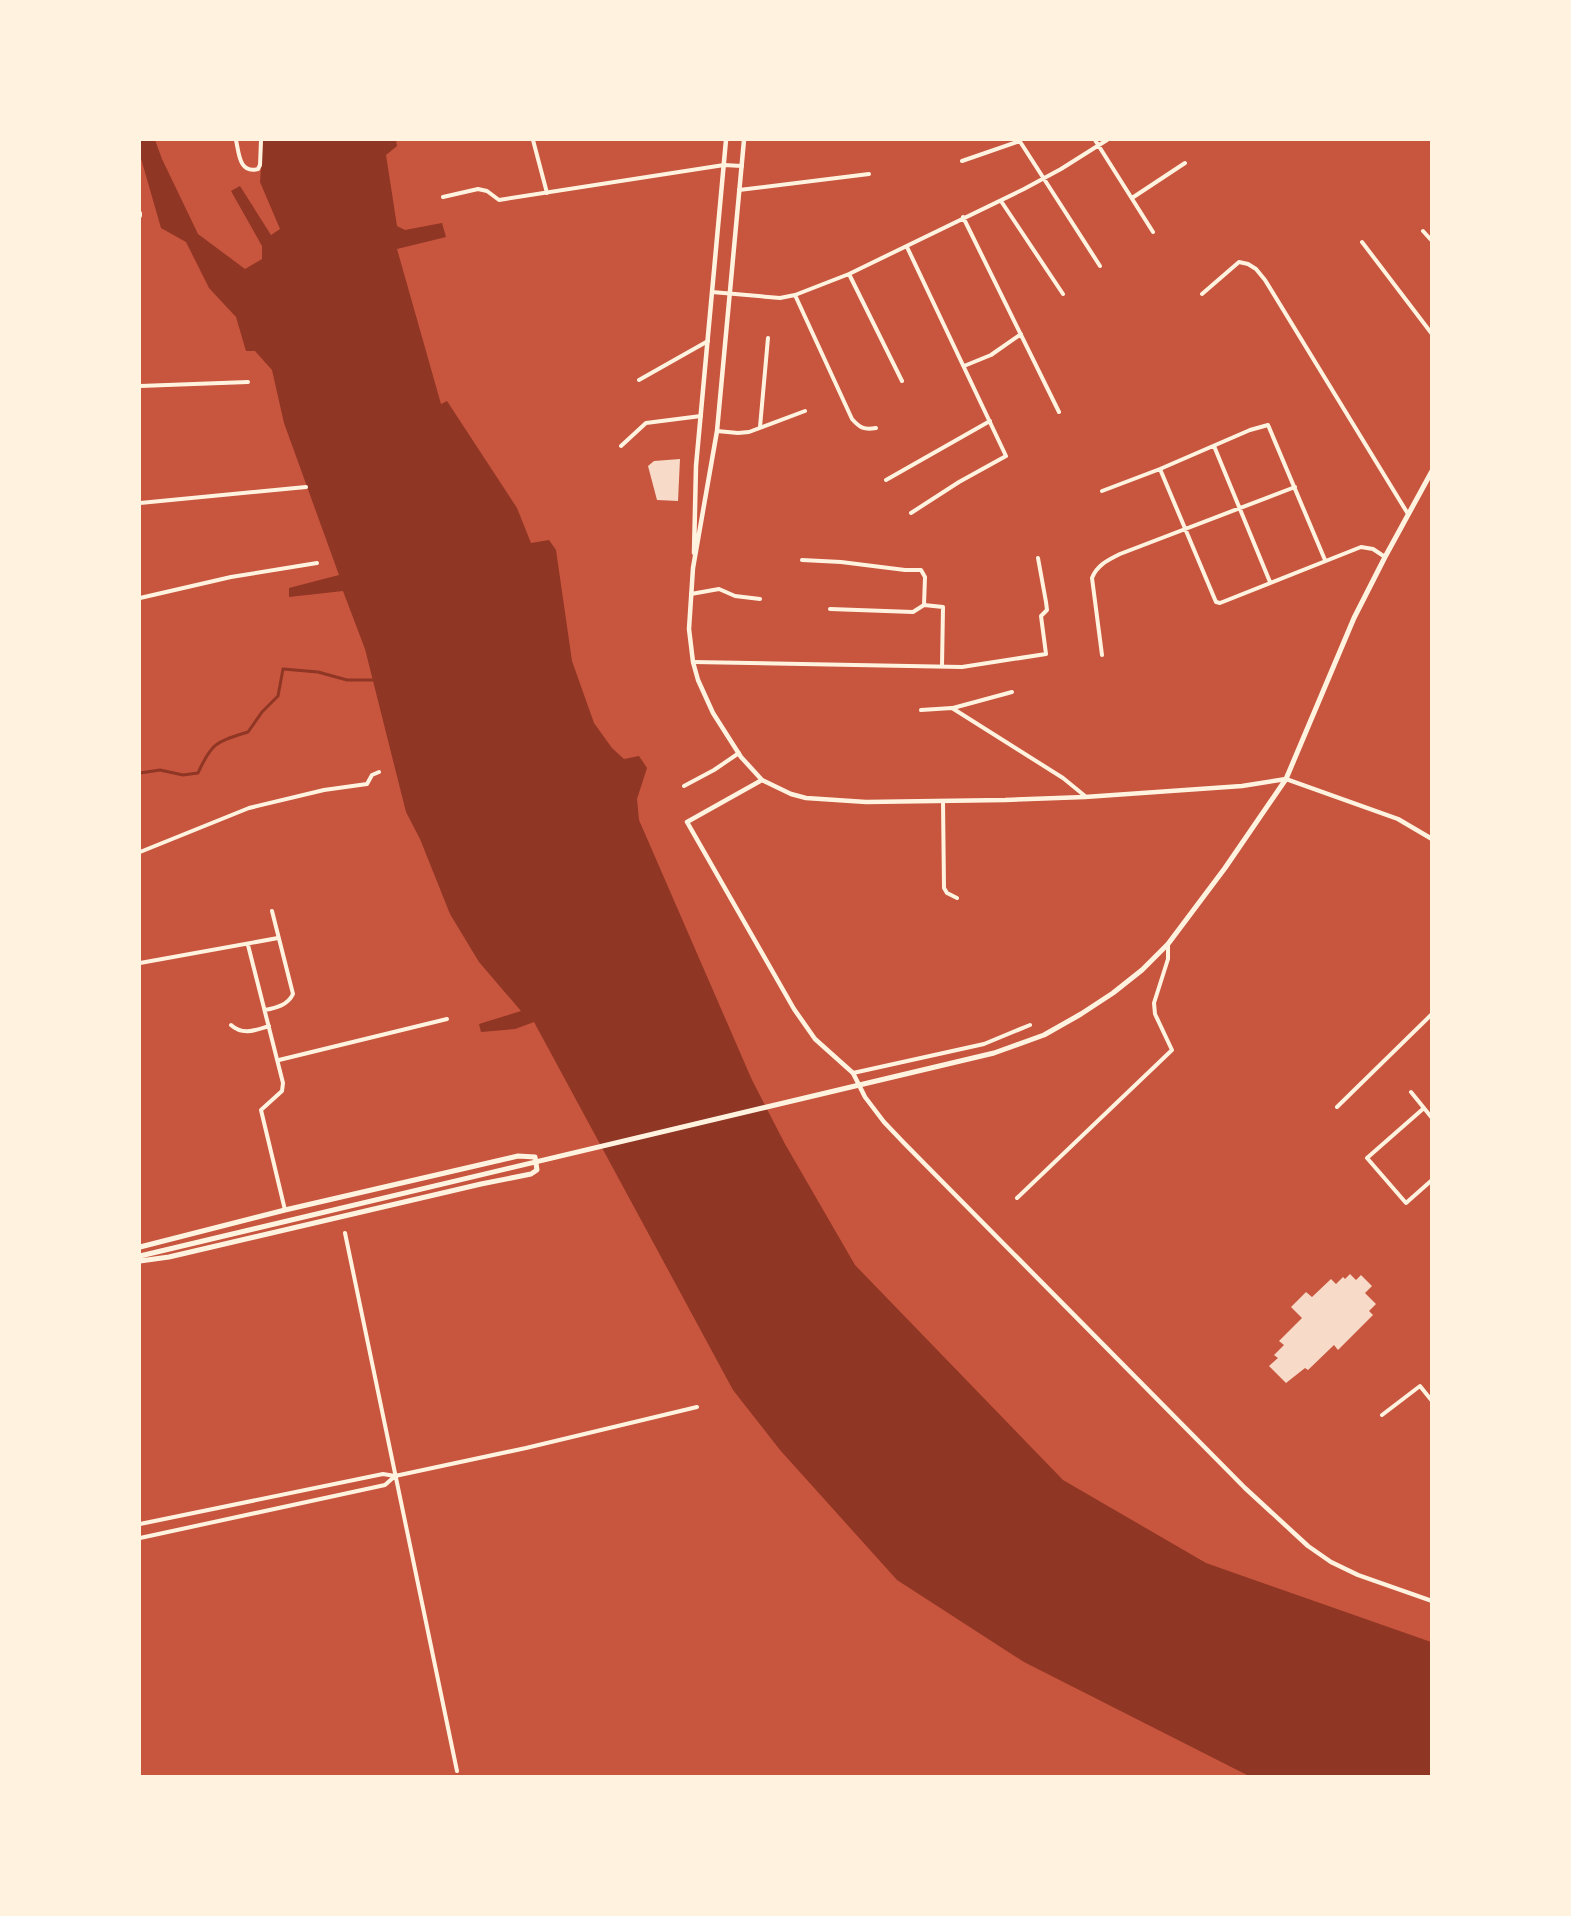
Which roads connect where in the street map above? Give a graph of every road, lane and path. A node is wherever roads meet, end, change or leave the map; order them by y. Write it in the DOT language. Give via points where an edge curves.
graph roads {
  1 [pos="236,140"];
  2 [pos="261,140"];
  3 [pos="533,140"];
  4 [pos="726,140"];
  5 [pos="744,140"];
  6 [pos="1020,140"];
  7 [pos="1095,140"];
  8 [pos="1107,140"];
  9 [pos="1098,145"];
  10 [pos="962,161"];
  11 [pos="1185,163"];
  12 [pos="724,165"];
  13 [pos="742,166"];
  14 [pos="869,174"];
  15 [pos="1044,179"];
  16 [pos="739,190"];
  17 [pos="547,193"];
  18 [pos="443,197"];
  19 [pos="1132,198"];
  20 [pos="1001,201"];
  21 [pos="963,217"];
  22 [pos="1423,231"];
  23 [pos="1153,232"];
  24 [pos="1431,241"];
  25 [pos="1362,242"];
  26 [pos="907,247"];
  27 [pos="1100,266"];
  28 [pos="849,274"];
  29 [pos="712,292"];
  30 [pos="729,293"];
  31 [pos="1063,294"];
  32 [pos="1202,294"];
  33 [pos="795,295"];
  34 [pos="1021,334"];
  35 [pos="1431,334"];
  36 [pos="768,338"];
  37 [pos="708,341"];
  38 [pos="964,366"];
  39 [pos="639,380"];
  40 [pos="902,381"];
  41 [pos="248,382"];
  42 [pos="140,386"];
  43 [pos="805,411"];
  44 [pos="1059,411"];
  45 [pos="701,416"];
  46 [pos="990,421"];
  47 [pos="760,427"];
  48 [pos="876,428"];
  49 [pos="717,431"];
  50 [pos="621,446"];
  51 [pos="1214,446"];
  52 [pos="1160,469"];
  53 [pos="1431,471"];
  54 [pos="886,480"];
  55 [pos="1295,486"];
  56 [pos="306,487"];
  57 [pos="1102,491"];
  58 [pos="140,503"];
  59 [pos="1239,508"];
  60 [pos="911,513"];
  61 [pos="1408,514"];
  62 [pos="1185,530"];
  63 [pos="1385,557"];
  64 [pos="1038,558"];
  65 [pos="802,560"];
  66 [pos="1325,560"];
  67 [pos="317,563"];
  68 [pos="693,568"];
  69 [pos="1270,582"];
  70 [pos="691,594"];
  71 [pos="140,598"];
  72 [pos="760,599"];
  73 [pos="924,604"];
  74 [pos="830,609"];
  75 [pos="1102,655"];
  76 [pos="693,662"];
  77 [pos="942,666"];
  78 [pos="1012,692"];
  79 [pos="952,708"];
  80 [pos="921,710"];
  81 [pos="739,753"];
  82 [pos="379,772"];
  83 [pos="1286,779"];
  84 [pos="762,780"];
  85 [pos="684,786"];
  86 [pos="1085,797"];
  87 [pos="943,801"];
  88 [pos="1431,839"];
  89 [pos="140,852"];
  90 [pos="957,898"];
  91 [pos="272,911"];
  92 [pos="278,938"];
  93 [pos="1168,944"];
  94 [pos="248,945"];
  95 [pos="140,963"];
  96 [pos="265,1010"];
  97 [pos="1431,1014"];
  98 [pos="447,1019"];
  99 [pos="231,1025"];
  100 [pos="269,1026"];
  101 [pos="1030,1026"];
  102 [pos="278,1060"];
  103 [pos="853,1073"];
  104 [pos="1411,1092"];
  105 [pos="1337,1107"];
  106 [pos="1424,1108"];
  107 [pos="1431,1118"];
  108 [pos="1431,1180"];
  109 [pos="1017,1198"];
  110 [pos="285,1210"];
  111 [pos="345,1233"];
  112 [pos="140,1247"];
  113 [pos="140,1256"];
  114 [pos="140,1261"];
  115 [pos="1431,1401"];
  116 [pos="697,1407"];
  117 [pos="1382,1415"];
  118 [pos="395,1476"];
  119 [pos="140,1524"];
  120 [pos="140,1538"];
  121 [pos="1431,1601"];
  122 [pos="457,1771"];
  1 -- 2 [label="street" via="242,164 252,171 260,165"];
  3 -- 17 [label="street"];
  4 -- 12 [label="street"];
  5 -- 13 [label="street"];
  6 -- 10 [label="street"];
  6 -- 15 [label="street"];
  7 -- 9 [label="street"];
  8 -- 9 [label="street"];
  9 -- 15 [label="street"];
  9 -- 19 [label="street"];
  11 -- 19 [label="street"];
  12 -- 13 [label="street"];
  12 -- 17 [label="street"];
  12 -- 29 [label="street"];
  13 -- 16 [label="street"];
  14 -- 16 [label="street"];
  15 -- 20 [label="street"];
  15 -- 27 [label="street"];
  16 -- 30 [label="street"];
  17 -- 18 [label="street" via="499,200 478,189"];
  19 -- 23 [label="street"];
  20 -- 21 [label="street"];
  20 -- 31 [label="street"];
  21 -- 26 [label="street"];
  21 -- 34 [label="street"];
  22 -- 24 [label="street"];
  25 -- 35 [label="street"];
  26 -- 28 [label="street"];
  26 -- 38 [label="street"];
  28 -- 33 [label="street"];
  28 -- 40 [label="street"];
  29 -- 30 [label="street"];
  29 -- 37 [label="street"];
  30 -- 33 [label="street" via="780,298"];
  30 -- 49 [label="street"];
  32 -- 61 [label="street" via="1239,262 1260,274"];
  33 -- 48 [label="street" via="852,418 859,427"];
  34 -- 38 [label="street" via="991,355"];
  34 -- 44 [label="street"];
  36 -- 47 [label="street"];
  37 -- 39 [label="street"];
  37 -- 45 [label="street"];
  38 -- 46 [label="street"];
  41 -- 42 [label="street"];
  43 -- 47 [label="street"];
  45 -- 50 [label="street" via="646,423"];
  45 -- 68 [label="street"];
  46 -- 54 [label="street"];
  46 -- 60 [label="street" via="1006,453 1005,459"];
  47 -- 49 [label="street" via="738,433"];
  49 -- 68 [label="street"];
  51 -- 52 [label="street"];
  51 -- 55 [label="street" via="1268,425"];
  51 -- 59 [label="street"];
  52 -- 57 [label="street"];
  52 -- 62 [label="street"];
  53 -- 61 [label="main road"];
  55 -- 59 [label="street"];
  55 -- 66 [label="street"];
  56 -- 58 [label="street"];
  59 -- 62 [label="street"];
  59 -- 69 [label="street"];
  61 -- 63 [label="main road"];
  62 -- 69 [label="street" via="1216,602"];
  62 -- 75 [label="street" via="1120,554 1095,570 1092,578"];
  63 -- 66 [label="street" via="1361,547"];
  63 -- 83 [label="main road" via="1354,618"];
  64 -- 77 [label="street" via="1047,610 1041,616 1046,654 962,667"];
  65 -- 73 [label="street" via="921,570 925,577"];
  66 -- 69 [label="street"];
  67 -- 71 [label="street"];
  68 -- 70 [label="street"];
  70 -- 72 [label="street" via="718,589"];
  70 -- 76 [label="street" via="689,629"];
  73 -- 74 [label="street" via="913,612"];
  73 -- 77 [label="street" via="943,607"];
  76 -- 77 [label="street"];
  76 -- 81 [label="street" via="713,712"];
  78 -- 79 [label="street"];
  79 -- 80 [label="street"];
  79 -- 86 [label="street" via="1063,778"];
  81 -- 84 [label="street"];
  81 -- 85 [label="street"];
  82 -- 89 [label="street" via="367,784 249,808"];
  83 -- 86 [label="street"];
  83 -- 88 [label="street" via="1398,819"];
  83 -- 93 [label="main road"];
  84 -- 87 [label="street" via="791,794 821,800"];
  84 -- 103 [label="street" via="687,822 794,1010 815,1039"];
  86 -- 87 [label="street"];
  87 -- 90 [label="street" via="944,888"];
  91 -- 92 [label="street"];
  92 -- 94 [label="street"];
  92 -- 96 [label="street" via="293,994 283,1005"];
  93 -- 109 [label="street" via="1168,959 1154,1004 1172,1050"];
  93 -- 113 [label="main road" via="1142,970 1081,1014 1044,1035 994,1053"];
  94 -- 95 [label="street"];
  94 -- 96 [label="street"];
  96 -- 100 [label="street"];
  97 -- 105 [label="street"];
  98 -- 102 [label="street"];
  99 -- 100 [label="street" via="245,1032"];
  100 -- 102 [label="street"];
  101 -- 103 [label="street" via="984,1044"];
  102 -- 110 [label="street" via="284,1088 261,1110"];
  103 -- 121 [label="street" via="865,1097 904,1143 1300,1539 1331,1562 1358,1575"];
  104 -- 106 [label="street"];
  106 -- 107 [label="street"];
  106 -- 108 [label="street" via="1366,1158 1406,1203"];
  110 -- 112 [label="main road"];
  110 -- 114 [label="main road" via="518,1156 535,1157 537,1165 531,1174"];
  111 -- 118 [label="street"];
  115 -- 117 [label="street" via="1420,1386"];
  116 -- 118 [label="street"];
  118 -- 119 [label="street" via="383,1474"];
  118 -- 120 [label="street" via="385,1485"];
  118 -- 122 [label="street"];
}
